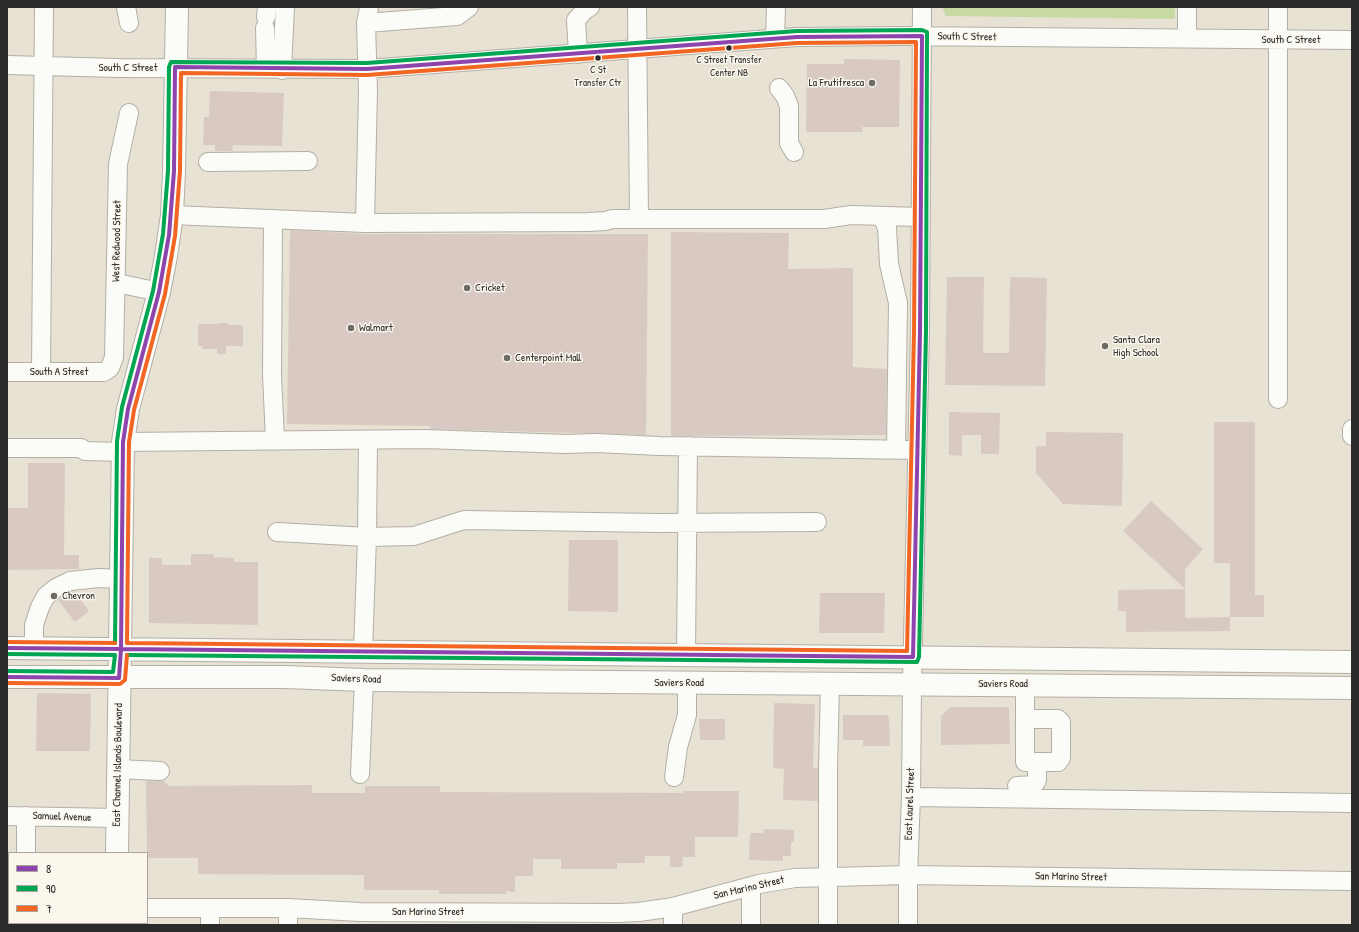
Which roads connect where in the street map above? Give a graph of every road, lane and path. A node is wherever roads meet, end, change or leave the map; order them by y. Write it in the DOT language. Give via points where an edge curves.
graph roads {
  1 [pos="44,7"];
  2 [pos="177,7"];
  3 [pos="285,7"];
  4 [pos="469,7"];
  5 [pos="590,7"];
  6 [pos="637,7"];
  7 [pos="776,7"];
  8 [pos="922,7"];
  9 [pos="1187,7"];
  10 [pos="1278,7"];
  11 [pos="367,15"];
  12 [pos="266,17"];
  13 [pos="922,36"];
  14 [pos="775,38"];
  15 [pos="1187,38"];
  16 [pos="1278,40"];
  17 [pos="1352,40"];
  18 [pos="638,49"];
  19 [pos="578,54"];
  20 [pos="7,65"];
  21 [pos="43,65"];
  22 [pos="175,68"];
  23 [pos="367,69"];
  24 [pos="274,70"];
  25 [pos="779,88"];
  26 [pos="129,113"];
  27 [pos="794,152"];
  28 [pos="308,161"];
  29 [pos="208,162"];
  30 [pos="172,215"];
  31 [pos="882,216"];
  32 [pos="921,217"];
  33 [pos="273,219"];
  34 [pos="639,219"];
  35 [pos="365,223"];
  36 [pos="117,283"];
  37 [pos="159,292"];
  38 [pos="110,368"];
  39 [pos="7,372"];
  40 [pos="41,372"];
  41 [pos="1278,399"];
  42 [pos="1352,429"];
  43 [pos="1352,436"];
  44 [pos="275,440"];
  45 [pos="368,440"];
  46 [pos="688,446"];
  47 [pos="123,447"];
  48 [pos="7,448"];
  49 [pos="896,449"];
  50 [pos="917,450"];
  51 [pos="818,522"];
  52 [pos="687,523"];
  53 [pos="277,532"];
  54 [pos="367,537"];
  55 [pos="122,579"];
  56 [pos="7,648"];
  57 [pos="34,648"];
  58 [pos="121,649"];
  59 [pos="363,652"];
  60 [pos="503,653"];
  61 [pos="686,654"];
  62 [pos="810,656"];
  63 [pos="913,657"];
  64 [pos="1352,662"];
  65 [pos="7,676"];
  66 [pos="261,677"];
  67 [pos="120,678"];
  68 [pos="364,680"];
  69 [pos="470,681"];
  70 [pos="686,683"];
  71 [pos="830,684"];
  72 [pos="912,684"];
  73 [pos="1025,685"];
  74 [pos="1352,688"];
  75 [pos="1025,719"];
  76 [pos="1037,762"];
  77 [pos="118,769"];
  78 [pos="160,771"];
  79 [pos="360,774"];
  80 [pos="674,777"];
  81 [pos="1018,786"];
  82 [pos="911,797"];
  83 [pos="1352,803"];
  84 [pos="7,816"];
  85 [pos="26,816"];
  86 [pos="118,818"];
  87 [pos="26,852"];
  88 [pos="118,852"];
  89 [pos="908,875"];
  90 [pos="828,877"];
  91 [pos="1352,881"];
  92 [pos="751,887"];
  93 [pos="673,906"];
  94 [pos="148,908"];
  95 [pos="210,916"];
  96 [pos="288,917"];
  97 [pos="360,918"];
  98 [pos="439,919"];
  99 [pos="518,919"];
  100 [pos="595,919"];
  101 [pos="673,925"];
  102 [pos="751,925"];
  103 [pos="828,925"];
  104 [pos="908,925"];
  1 -- 21 [label="street"];
  2 -- 22 [label="main road, East Channel Islands Boulevard"];
  3 -- 24 [label="street"];
  4 -- 11 [label="street" via="457,16"];
  5 -- 19 [label="street" via="576,20"];
  6 -- 18 [label="street"];
  7 -- 14 [label="street"];
  8 -- 13 [label="street, East Laurel Street"];
  9 -- 15 [label="street"];
  10 -- 16 [label="street"];
  11 -- 23 [label="street"];
  12 -- 24 [label="street"];
  13 -- 14 [label="street, South C Street"];
  13 -- 15 [label="street, South C Street"];
  13 -- 32 [label="street, East Laurel Street"];
  14 -- 18 [label="street, South C Street"];
  15 -- 16 [label="street, South C Street"];
  16 -- 17 [label="street, South C Street"];
  16 -- 41 [label="street"];
  18 -- 19 [label="street, South C Street"];
  18 -- 34 [label="street"];
  19 -- 23 [label="street, South C Street"];
  20 -- 21 [label="street, South C Street"];
  21 -- 22 [label="street, South C Street"];
  21 -- 40 [label="street"];
  22 -- 24 [label="street, South C Street"];
  22 -- 30 [label="main road, East Channel Islands Boulevard"];
  23 -- 24 [label="street, South C Street"];
  23 -- 35 [label="street"];
  25 -- 27 [label="street" via="789,106 790,143"];
  26 -- 36 [label="street, West Redwood Street" via="118,164"];
  28 -- 29 [label="street"];
  30 -- 33 [label="street"];
  30 -- 37 [label="main road, East Channel Islands Boulevard"];
  31 -- 32 [label="street"];
  31 -- 34 [label="street" via="852,215 824,219"];
  31 -- 49 [label="street" via="887,228 889,264 898,303"];
  32 -- 50 [label="street, East Laurel Street"];
  33 -- 35 [label="street"];
  33 -- 44 [label="street" via="272,368"];
  34 -- 35 [label="street" via="588,222"];
  36 -- 37 [label="street"];
  36 -- 38 [label="street, West Redwood Street" via="114,357"];
  37 -- 47 [label="main road, East Channel Islands Boulevard" via="128,409"];
  38 -- 40 [label="street, South A Street" via="104,372"];
  39 -- 40 [label="street, South A Street"];
  42 -- 43 [label="street"];
  44 -- 45 [label="street"];
  44 -- 47 [label="street"];
  45 -- 46 [label="street"];
  45 -- 54 [label="street"];
  46 -- 49 [label="street"];
  46 -- 52 [label="street"];
  47 -- 48 [label="street" via="85,451 81,448"];
  47 -- 55 [label="main road, East Channel Islands Boulevard"];
  49 -- 50 [label="street"];
  50 -- 63 [label="street, East Laurel Street"];
  51 -- 52 [label="street"];
  52 -- 54 [label="street" via="464,520 414,536"];
  52 -- 61 [label="street"];
  53 -- 54 [label="street"];
  54 -- 59 [label="street"];
  55 -- 57 [label="street" via="70,581 56,588 46,596 40,607 34,626"];
  55 -- 58 [label="main road, East Channel Islands Boulevard"];
  56 -- 57 [label="main road"];
  57 -- 58 [label="main road"];
  58 -- 59 [label="main road"];
  58 -- 67 [label="main road, East Channel Islands Boulevard"];
  59 -- 60 [label="main road"];
  59 -- 66 [label="main road" via="354,663 334,668 288,668"];
  60 -- 61 [label="main road"];
  60 -- 68 [label="main road" via="469,665 394,664 372,671"];
  61 -- 62 [label="main road"];
  61 -- 69 [label="main road" via="685,662 678,668 668,670 495,669"];
  62 -- 63 [label="main road"];
  62 -- 70 [label="main road" via="782,669 703,670 694,674"];
  63 -- 64 [label="main road"];
  63 -- 72 [label="street, East Laurel Street"];
  65 -- 67 [label="main road, Saviers Road"];
  66 -- 67 [label="main road, Saviers Road"];
  66 -- 68 [label="main road, Saviers Road"];
  67 -- 77 [label="main road, East Channel Islands Boulevard"];
  68 -- 69 [label="main road, Saviers Road"];
  68 -- 79 [label="street"];
  69 -- 70 [label="main road, Saviers Road"];
  70 -- 71 [label="main road, Saviers Road"];
  70 -- 80 [label="street" via="686,715"];
  71 -- 72 [label="main road, Saviers Road"];
  71 -- 90 [label="street"];
  72 -- 73 [label="main road, Saviers Road"];
  72 -- 82 [label="street, East Laurel Street"];
  73 -- 74 [label="main road, Saviers Road"];
  73 -- 75 [label="street"];
  75 -- 76 [label="street" via="1025,762"];
  75 -- 76 [label="street" via="1058,719 1061,722 1061,758 1058,762"];
  76 -- 81 [label="street" via="1037,780 1034,785"];
  77 -- 78 [label="street"];
  77 -- 86 [label="main road, East Channel Islands Boulevard"];
  82 -- 83 [label="street"];
  82 -- 89 [label="street, East Laurel Street"];
  84 -- 85 [label="street, Samuel Avenue"];
  85 -- 86 [label="street, Samuel Avenue"];
  85 -- 87 [label="street"];
  86 -- 88 [label="main road, East Channel Islands Boulevard"];
  89 -- 90 [label="street, San Marino Street"];
  89 -- 91 [label="street, San Marino Street"];
  89 -- 104 [label="street, East Laurel Street"];
  90 -- 92 [label="street, San Marino Street" via="795,878"];
  90 -- 103 [label="street"];
  92 -- 93 [label="street, San Marino Street"];
  92 -- 102 [label="street"];
  93 -- 100 [label="street, San Marino Street"];
  93 -- 101 [label="street"];
  94 -- 95 [label="street, San Marino Street"];
  95 -- 96 [label="street, San Marino Street"];
  96 -- 97 [label="street, San Marino Street"];
  97 -- 98 [label="street, San Marino Street"];
  98 -- 99 [label="street, San Marino Street"];
  99 -- 100 [label="street, San Marino Street"];
}
